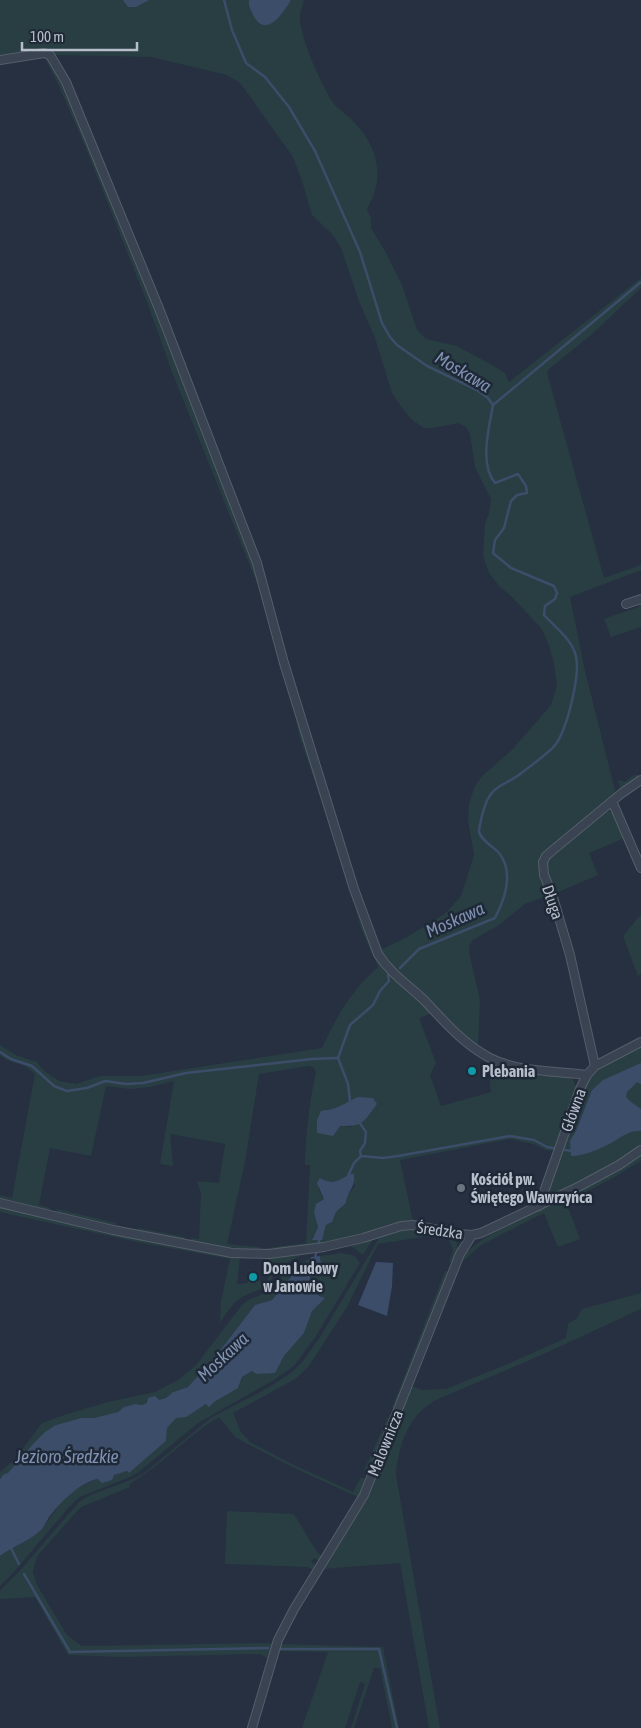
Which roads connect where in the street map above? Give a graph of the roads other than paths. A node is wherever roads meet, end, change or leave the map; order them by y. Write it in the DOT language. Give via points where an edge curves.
graph roads {
  1 [pos="0,60"];
  2 [pos="641,599"];
  3 [pos="626,604"];
  4 [pos="641,780"];
  5 [pos="612,801"];
  6 [pos="641,868"];
  7 [pos="641,1042"];
  8 [pos="594,1066"];
  9 [pos="587,1075"];
  10 [pos="641,1150"];
  11 [pos="0,1203"];
  12 [pos="539,1206"];
  13 [pos="472,1235"];
  14 [pos="252,1728"];
  1 -- 9 [label="street" via="44,53 50,55 66,82 160,311 257,563 284,664 354,889 373,944 384,964 450,1028 489,1058 522,1068"];
  2 -- 3 [label="street"];
  4 -- 5 [label="street, Długa"];
  5 -- 6 [label="street"];
  5 -- 8 [label="street, Długa" via="546,856 542,868 570,955"];
  7 -- 8 [label="street, Główna"];
  8 -- 9 [label="street, Główna"];
  9 -- 12 [label="street, Główna"];
  10 -- 12 [label="street, Średzka" via="619,1165"];
  11 -- 13 [label="street, Średzka" via="113,1230 232,1253 269,1254 324,1247 414,1225"];
  12 -- 13 [label="street, Średzka"];
  13 -- 14 [label="street, Malownicza" via="460,1254 364,1495 278,1640"];
}
